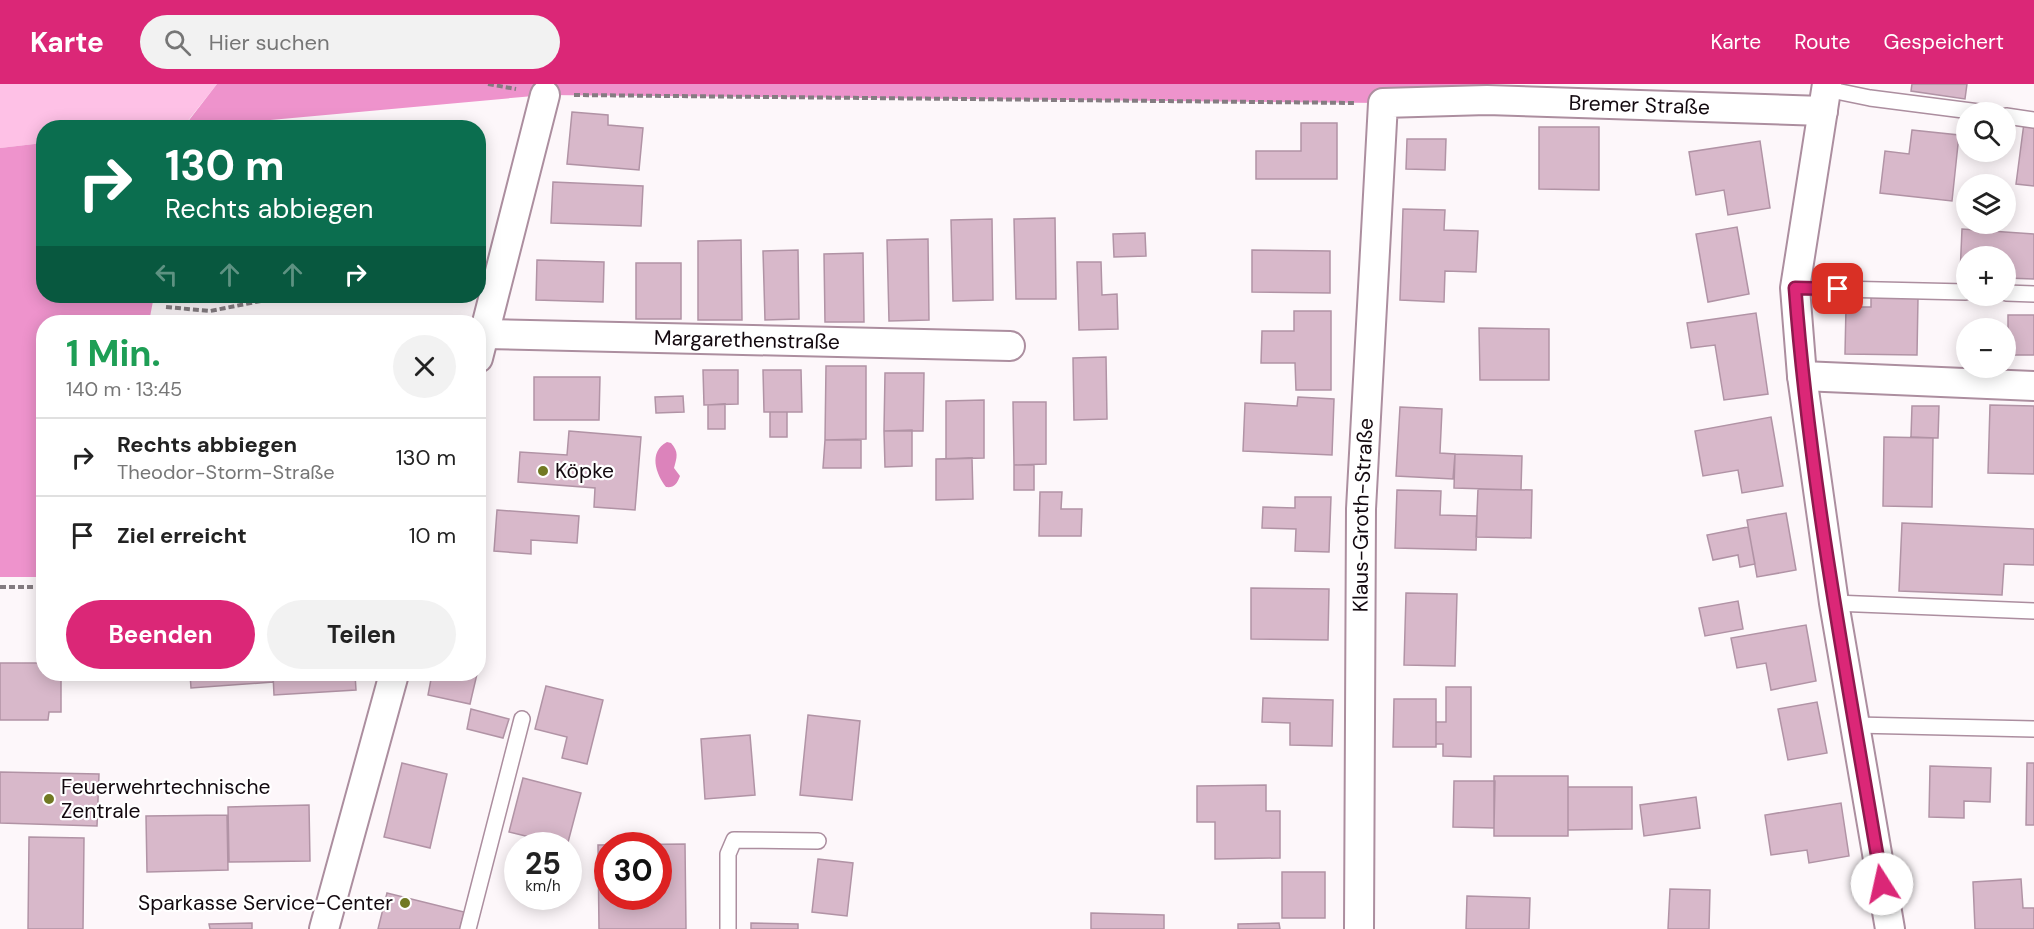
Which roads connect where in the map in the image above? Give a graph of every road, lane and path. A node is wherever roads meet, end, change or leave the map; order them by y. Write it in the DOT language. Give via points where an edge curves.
graph roads {
  1 [pos="545,95"];
  2 [pos="1825,95"];
  3 [pos="1383,103"];
  4 [pos="1956,109"];
  5 [pos="2016,117"];
  6 [pos="2034,120"];
  7 [pos="1795,288"];
  8 [pos="1956,292"];
  9 [pos="2016,293"];
  10 [pos="2034,294"];
  11 [pos="251,303"];
  12 [pos="166,307"];
  13 [pos="486,330"];
  14 [pos="486,346"];
  15 [pos="1010,346"];
  16 [pos="1802,376"];
  17 [pos="2034,386"];
  18 [pos="0,587"];
  19 [pos="36,587"];
  20 [pos="1834,603"];
  21 [pos="2034,611"];
  22 [pos="392,681"];
  23 [pos="522,719"];
  24 [pos="1855,725"];
  25 [pos="2034,729"];
  26 [pos="818,841"];
  27 [pos="324,929"];
  28 [pos="468,929"];
  29 [pos="728,929"];
  30 [pos="1359,929"];
  31 [pos="1890,929"];
  1 -- 3 [label="path"];
  1 -- 13 [label="street"];
  2 -- 3 [label="street, Bremer Straße"];
  2 -- 4 [label="lane"];
  2 -- 7 [label="street"];
  3 -- 30 [label="street, Klaus-Groth-Straße" via="1361,509"];
  5 -- 6 [label="lane"];
  7 -- 8 [label="lane"];
  7 -- 16 [label="street"];
  9 -- 10 [label="lane"];
  11 -- 12 [label="path" via="210,311"];
  14 -- 15 [label="street, Margarethenstraße"];
  16 -- 17 [label="street"];
  16 -- 20 [label="street"];
  18 -- 19 [label="path"];
  20 -- 21 [label="lane"];
  20 -- 24 [label="street"];
  22 -- 27 [label="street"];
  23 -- 28 [label="lane"];
  24 -- 25 [label="lane"];
  24 -- 31 [label="street"];
  26 -- 29 [label="lane" via="734,840 728,854"];
}
